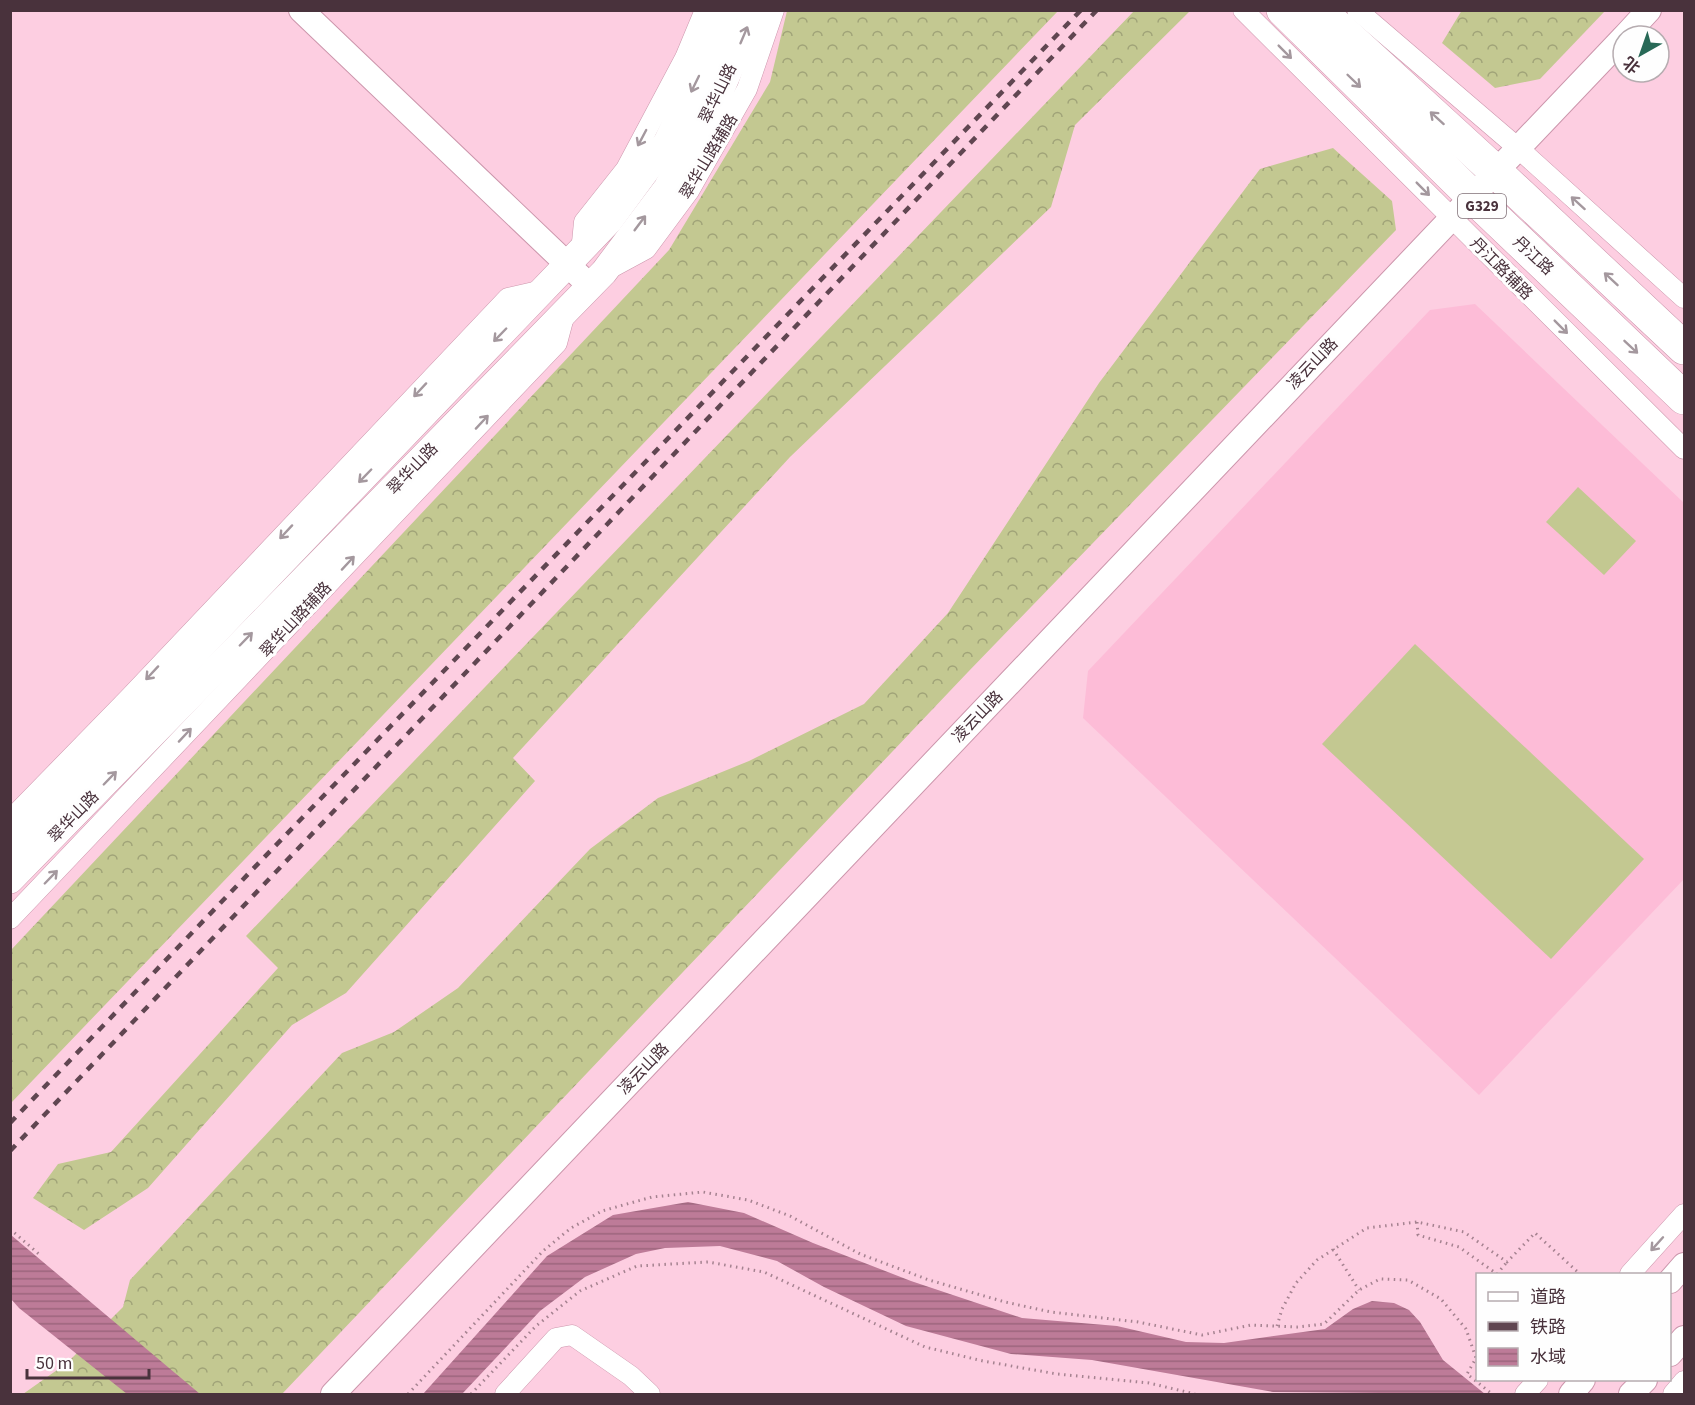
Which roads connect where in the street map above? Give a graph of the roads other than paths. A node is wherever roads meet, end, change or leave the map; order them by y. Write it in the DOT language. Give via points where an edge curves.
graph roads {
  1 [pos="301,10"];
  2 [pos="705,10"];
  3 [pos="726,10"];
  4 [pos="752,10"];
  5 [pos="774,10"];
  6 [pos="1243,10"];
  7 [pos="1283,10"];
  8 [pos="1319,10"];
  9 [pos="1357,10"];
  10 [pos="1649,10"];
  11 [pos="1636,24"];
  12 [pos="1611,51"];
  13 [pos="1507,159"];
  14 [pos="1461,207"];
  15 [pos="574,259"];
  16 [pos="596,279"];
  17 [pos="543,290"];
  18 [pos="1684,298"];
  19 [pos="565,311"];
  20 [pos="1684,348"];
  21 [pos="1684,398"];
  22 [pos="1684,449"];
  23 [pos="10,820"];
  24 [pos="10,846"];
  25 [pos="10,880"];
  26 [pos="10,919"];
  27 [pos="1684,1214"];
  28 [pos="1684,1265"];
  29 [pos="1632,1273"];
  30 [pos="1671,1280"];
  31 [pos="1684,1338"];
  32 [pos="1671,1353"];
  33 [pos="1537,1381"];
  34 [pos="1582,1381"];
  35 [pos="1644,1381"];
  36 [pos="1684,1381"];
  37 [pos="333,1395"];
  38 [pos="505,1395"];
  39 [pos="650,1395"];
  40 [pos="1525,1395"];
  41 [pos="1570,1395"];
  42 [pos="1631,1395"];
  43 [pos="1673,1395"];
  1 -- 15 [label="street"];
  2 -- 15 [label="street, one-way" via="685,58 626,169 584,222"];
  3 -- 15 [label="main road, 翠华山路, one-way" via="667,142 609,221"];
  16 -- 4 [label="main road, 翠华山路, one-way" via="667,188 714,105"];
  5 -- 16 [label="street, 翠华山路辅路" via="747,89 689,191 646,249"];
  6 -- 14 [label="street, 丹江路辅路, one-way"];
  7 -- 14 [label="highway, 丹江路 / G329, one-way"];
  13 -- 8 [label="highway, G329, one-way"];
  9 -- 13 [label="street"];
  10 -- 11 [label="street, 凌云山路"];
  12 -- 13 [label="street, 凌云山路"];
  13 -- 14 [label="street, 凌云山路"];
  18 -- 13 [label="street, one-way"];
  20 -- 13 [label="highway, G329, one-way"];
  14 -- 21 [label="highway, 丹江路 / G329, one-way"];
  14 -- 22 [label="street, 丹江路辅路, one-way"];
  14 -- 37 [label="street, 凌云山路"];
  15 -- 16 [label="street"];
  15 -- 17 [label="main road, 翠华山路"];
  16 -- 19 [label="main road, 翠华山路"];
  17 -- 23 [label="street, one-way" via="508,298"];
  17 -- 24 [label="main road, 翠华山路, one-way"];
  25 -- 19 [label="main road, 翠华山路, one-way"];
  26 -- 19 [label="street, 翠华山路辅路, one-way" via="556,343"];
  27 -- 29 [label="street, one-way"];
  28 -- 30 [label="street"];
  31 -- 32 [label="street"];
  33 -- 40 [label="street"];
  34 -- 41 [label="street"];
  35 -- 42 [label="street"];
  36 -- 43 [label="street"];
  38 -- 39 [label="street" via="556,1338 572,1335 631,1376"];
}
